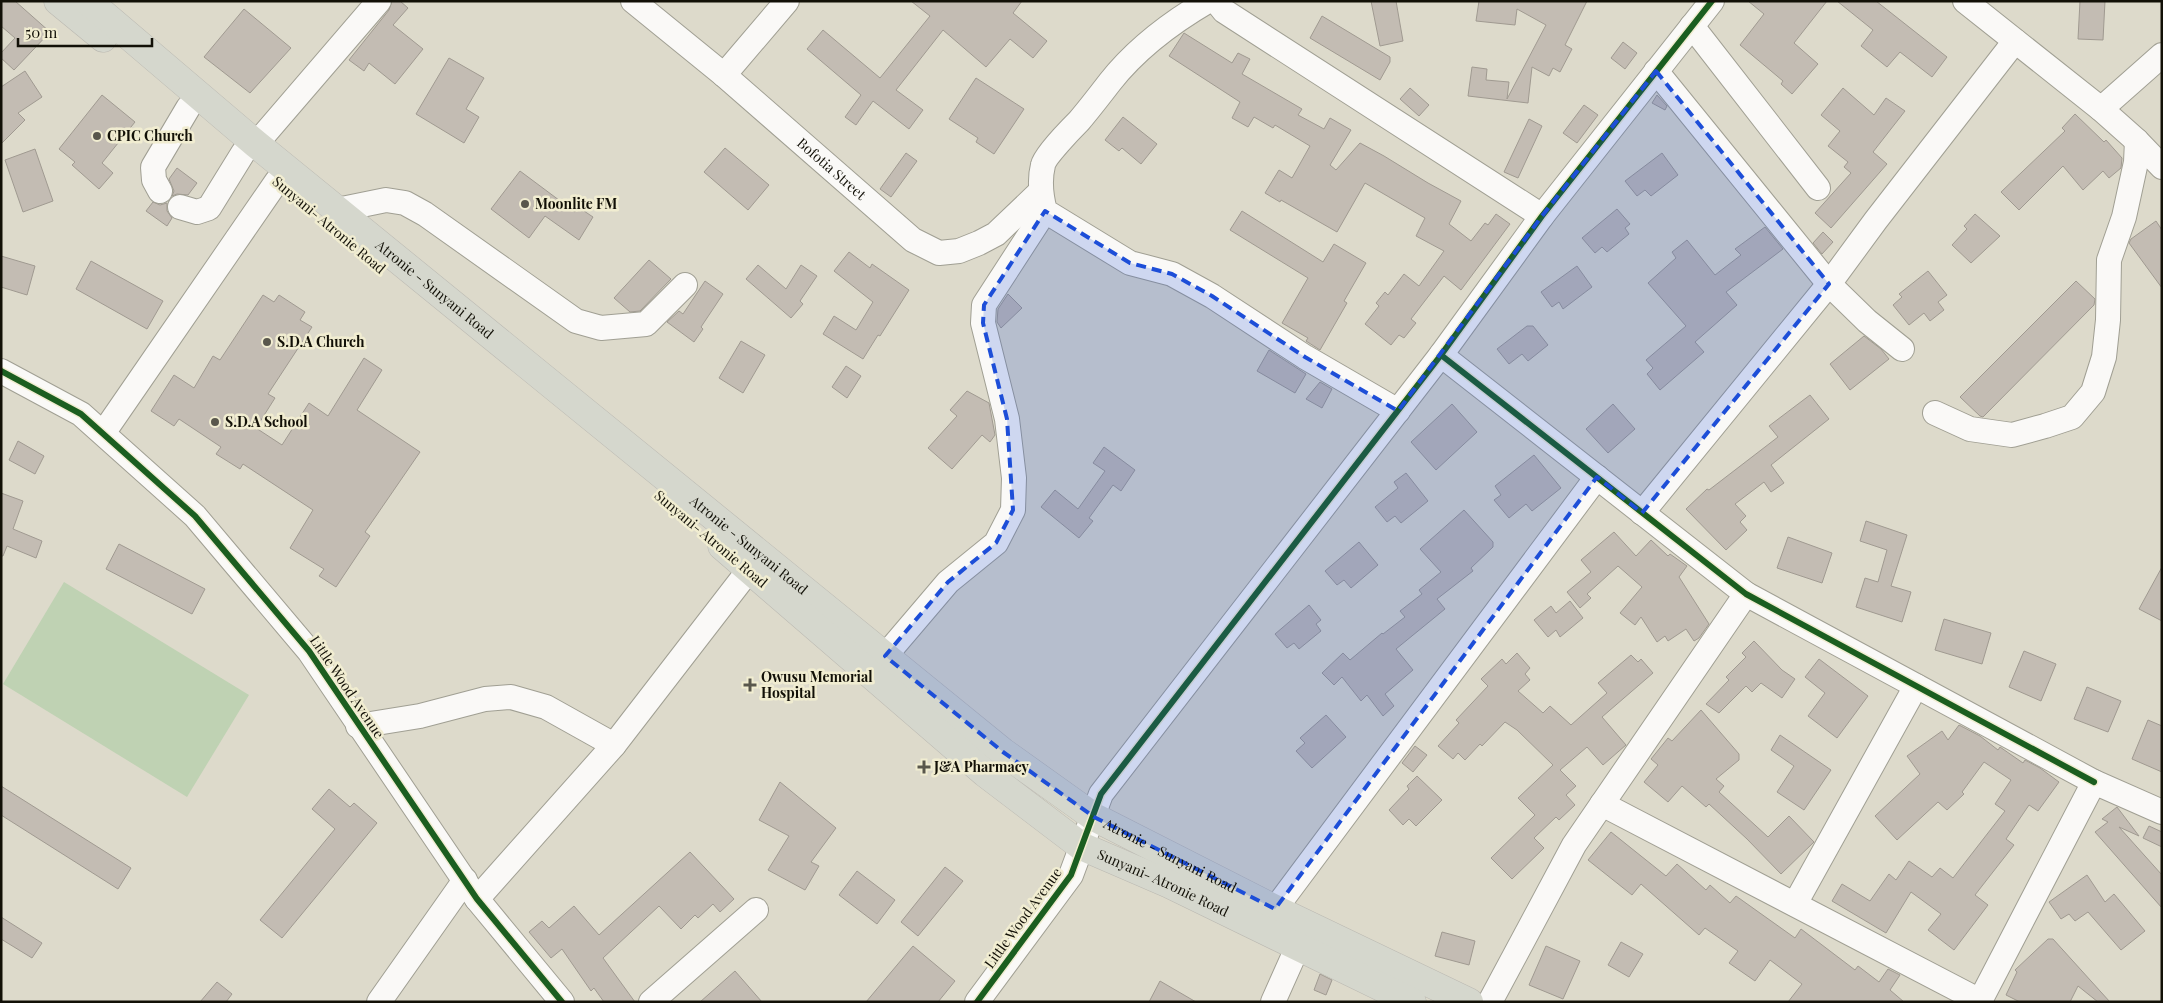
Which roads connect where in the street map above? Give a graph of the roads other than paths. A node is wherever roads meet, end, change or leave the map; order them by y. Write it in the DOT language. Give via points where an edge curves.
graph roads {
  1 [pos="58,1"];
  2 [pos="88,1"];
  3 [pos="380,1"];
  4 [pos="633,1"];
  5 [pos="787,1"];
  6 [pos="1208,1"];
  7 [pos="1216,1"];
  8 [pos="1712,1"];
  9 [pos="1964,1"];
  10 [pos="1692,26"];
  11 [pos="2015,41"];
  12 [pos="2162,56"];
  13 [pos="1656,71"];
  14 [pos="724,74"];
  15 [pos="188,108"];
  16 [pos="2102,109"];
  17 [pos="2137,141"];
  18 [pos="249,149"];
  19 [pos="2162,167"];
  20 [pos="277,181"];
  21 [pos="1818,188"];
  22 [pos="160,192"];
  23 [pos="1042,201"];
  24 [pos="180,207"];
  25 [pos="336,210"];
  26 [pos="1542,216"];
  27 [pos="1830,284"];
  28 [pos="685,285"];
  29 [pos="1902,349"];
  30 [pos="1441,355"];
  31 [pos="1,371"];
  32 [pos="1398,411"];
  33 [pos="1934,413"];
  34 [pos="104,432"];
  35 [pos="1597,477"];
  36 [pos="1642,513"];
  37 [pos="749,570"];
  38 [pos="1746,594"];
  39 [pos="885,656"];
  40 [pos="1916,686"];
  41 [pos="358,726"];
  42 [pos="614,746"];
  43 [pos="2094,782"];
  44 [pos="1602,804"];
  45 [pos="2162,812"];
  46 [pos="1094,818"];
  47 [pos="1081,846"];
  48 [pos="471,889"];
  49 [pos="1795,904"];
  50 [pos="1275,909"];
  51 [pos="756,910"];
  52 [pos="1298,946"];
  53 [pos="1981,1001"];
  54 [pos="379,1002"];
  55 [pos="562,1002"];
  56 [pos="651,1002"];
  57 [pos="977,1002"];
  58 [pos="1273,1002"];
  59 [pos="1412,1002"];
  60 [pos="1469,1002"];
  61 [pos="1490,1002"];
  1 -- 15 [label="highway, Sunyani- Atronie Road"];
  2 -- 18 [label="highway, Atronie - Sunyani Road"];
  3 -- 18 [label="street"];
  4 -- 14 [label="street, Bofotia Street"];
  5 -- 14 [label="street"];
  6 -- 23 [label="street" via="1160,34 1110,82 1043,164"];
  7 -- 26 [label="street" via="1224,11"];
  8 -- 10 [label="street, Little Wood Avenue"];
  9 -- 11 [label="street"];
  10 -- 13 [label="street, Little Wood Avenue"];
  10 -- 21 [label="street"];
  11 -- 16 [label="street"];
  11 -- 27 [label="street"];
  12 -- 16 [label="street"];
  13 -- 26 [label="street, Little Wood Avenue"];
  13 -- 27 [label="street"];
  14 -- 23 [label="street, Bofotia Street" via="913,240 939,253 959,251 980,243"];
  15 -- 18 [label="highway, Sunyani- Atronie Road"];
  15 -- 22 [label="street" via="152,168"];
  16 -- 17 [label="street"];
  17 -- 19 [label="street"];
  17 -- 33 [label="street" via="2136,162 2124,217 2109,260 2104,357 2093,392 2072,416 2012,435 1970,429"];
  18 -- 20 [label="highway, Sunyani- Atronie Road"];
  18 -- 24 [label="street" via="209,208 198,212"];
  18 -- 25 [label="highway, Atronie - Sunyani Road"];
  20 -- 34 [label="street"];
  20 -- 37 [label="highway, Sunyani- Atronie Road" via="449,326"];
  23 -- 32 [label="street" via="1130,263 1172,274 1212,296 1305,358"];
  23 -- 39 [label="street" via="984,305 983,323 1007,419 1014,478 1013,510 996,543 948,582"];
  25 -- 28 [label="street" via="386,200 405,203 576,321 601,328 646,324"];
  25 -- 39 [label="highway, Atronie - Sunyani Road"];
  26 -- 30 [label="street, Little Wood Avenue"];
  27 -- 29 [label="street" via="1867,321"];
  27 -- 36 [label="street"];
  30 -- 32 [label="street, Little Wood Avenue"];
  30 -- 35 [label="street"];
  31 -- 34 [label="street, Little Wood Avenue" via="81,414"];
  32 -- 46 [label="street, Little Wood Avenue" via="1101,794"];
  34 -- 41 [label="street, Little Wood Avenue" via="195,516 309,651"];
  35 -- 36 [label="street"];
  35 -- 50 [label="street"];
  36 -- 38 [label="street"];
  37 -- 42 [label="street"];
  37 -- 47 [label="highway, Sunyani- Atronie Road" via="985,773"];
  38 -- 40 [label="street"];
  38 -- 44 [label="street"];
  39 -- 46 [label="highway, Atronie - Sunyani Road" via="1003,752"];
  40 -- 43 [label="street"];
  40 -- 49 [label="street"];
  41 -- 42 [label="street" via="420,716 485,699 511,697 546,707"];
  41 -- 48 [label="street, Little Wood Avenue"];
  42 -- 48 [label="street"];
  43 -- 45 [label="street"];
  43 -- 53 [label="street"];
  44 -- 49 [label="street"];
  44 -- 61 [label="street" via="1574,845"];
  46 -- 47 [label="street, Little Wood Avenue"];
  46 -- 50 [label="highway, Atronie - Sunyani Road"];
  47 -- 52 [label="highway, Sunyani- Atronie Road"];
  47 -- 57 [label="street, Little Wood Avenue" via="1072,875"];
  48 -- 54 [label="street"];
  48 -- 55 [label="street, Little Wood Avenue"];
  49 -- 53 [label="street"];
  50 -- 60 [label="highway, Atronie - Sunyani Road"];
  51 -- 56 [label="street"];
  52 -- 58 [label="street"];
  52 -- 59 [label="highway, Sunyani- Atronie Road"];
}
